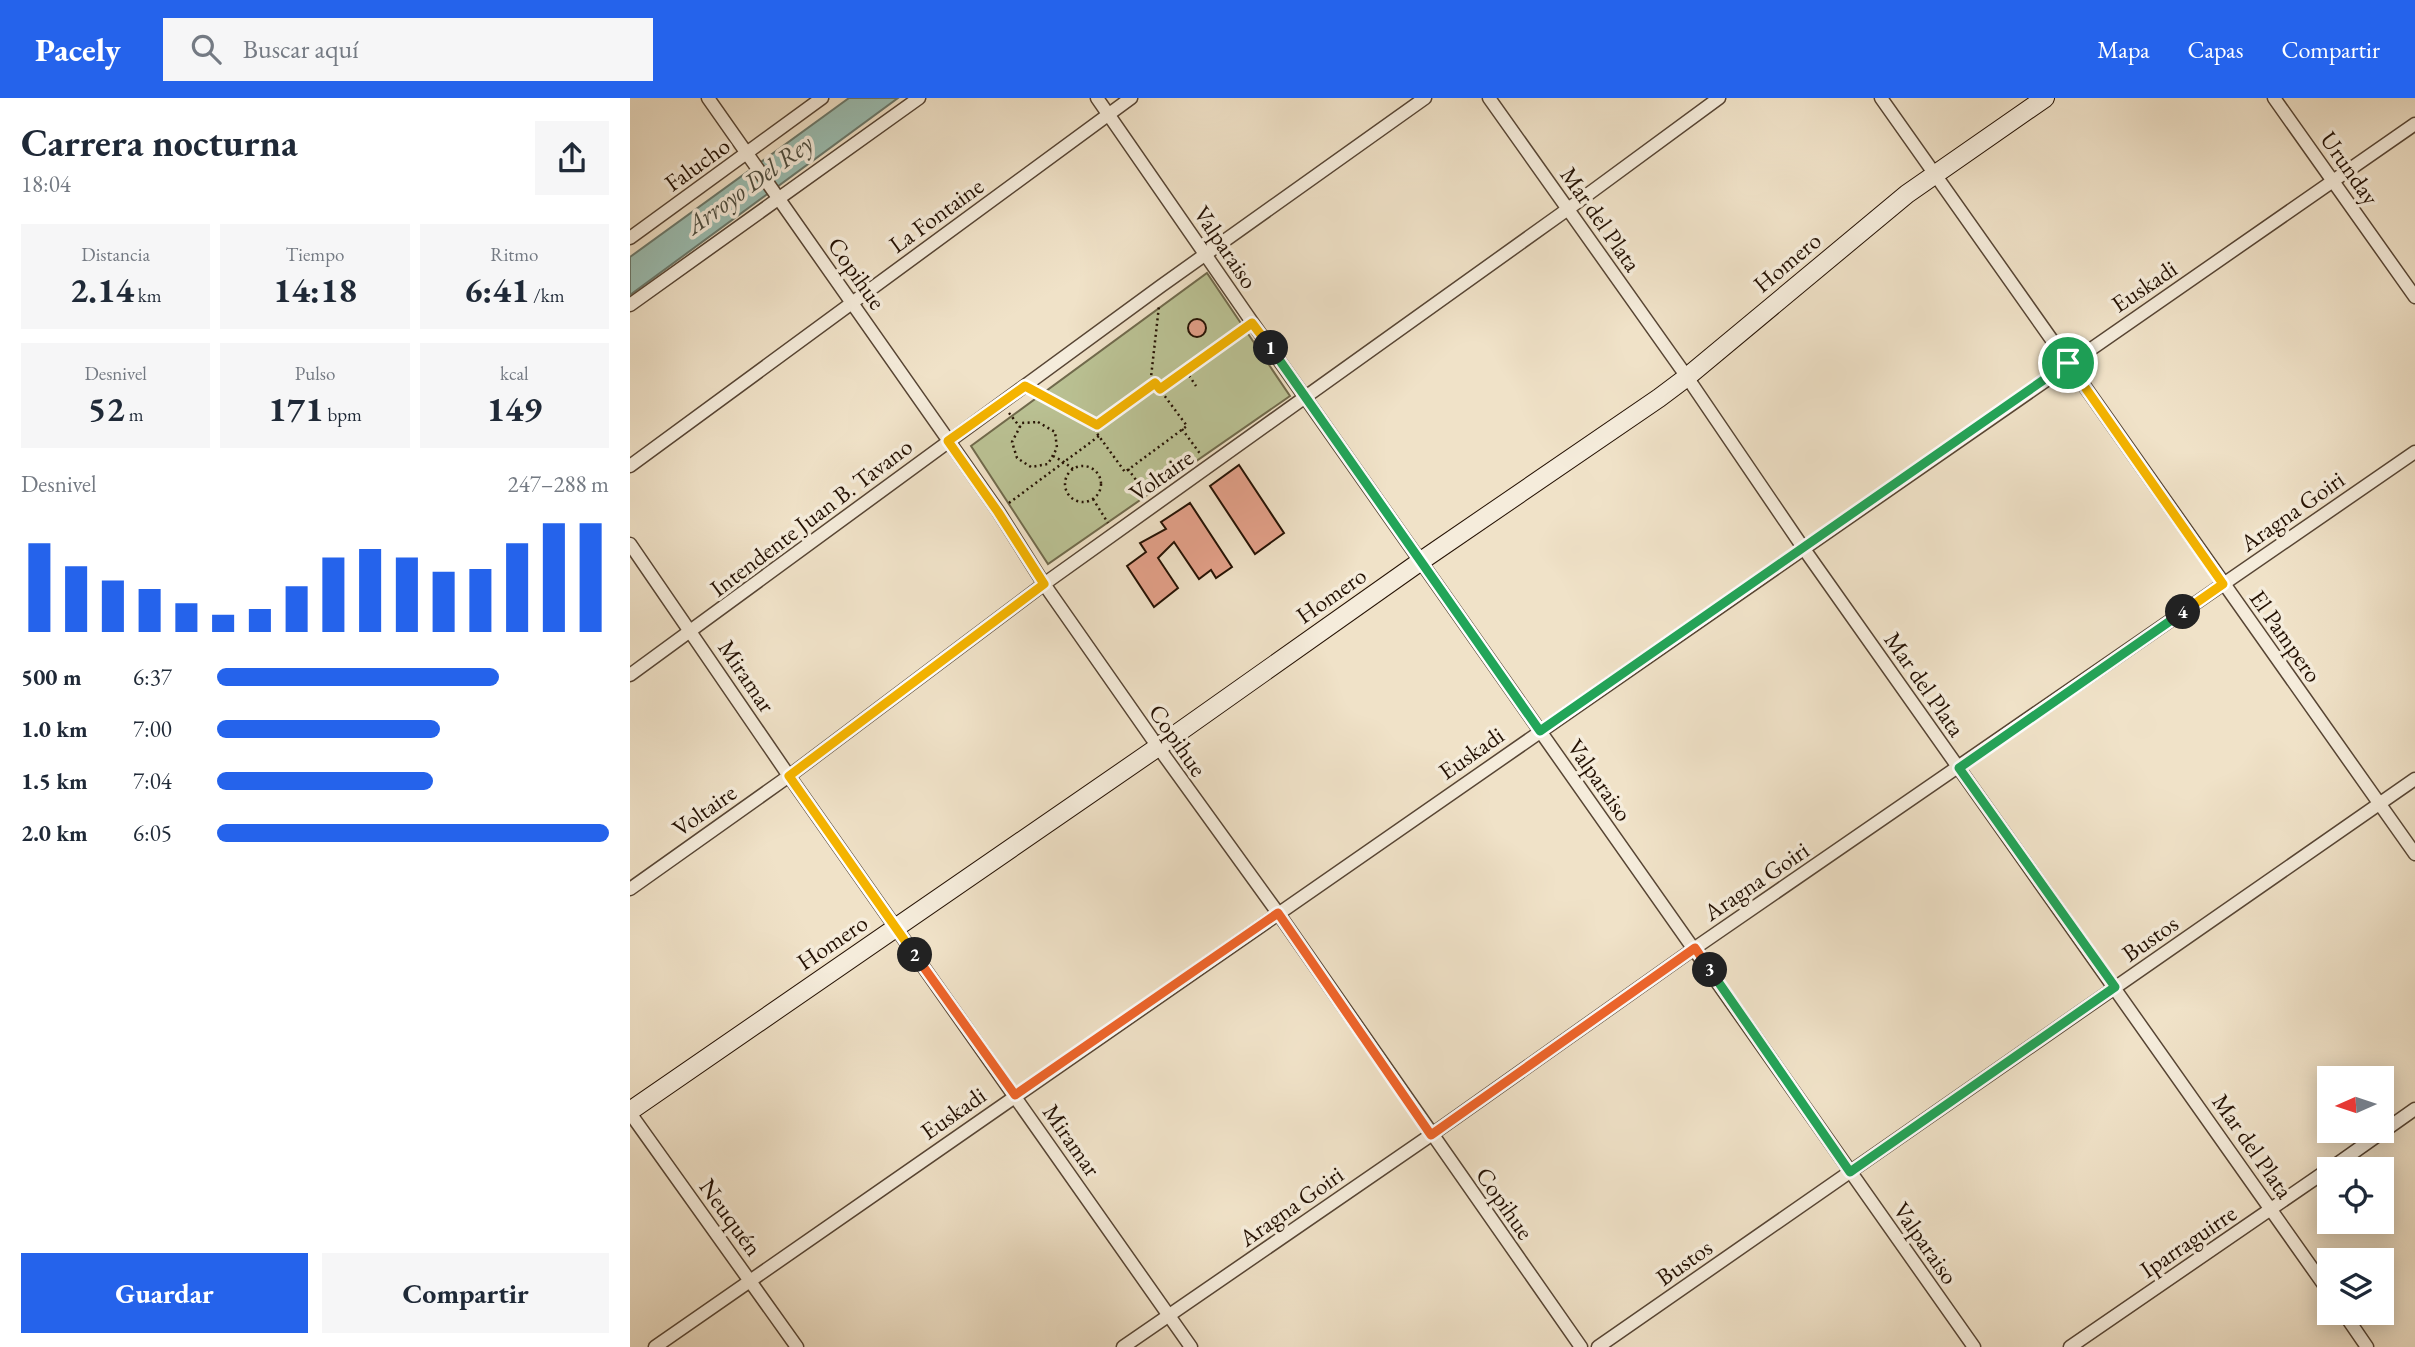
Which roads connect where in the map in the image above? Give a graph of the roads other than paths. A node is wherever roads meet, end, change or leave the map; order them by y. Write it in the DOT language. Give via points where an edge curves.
graph roads {
  1 [pos="708,98"];
  2 [pos="822,98"];
  3 [pos="919,98"];
  4 [pos="1097,98"];
  5 [pos="1131,98"];
  6 [pos="1425,98"];
  7 [pos="1489,98"];
  8 [pos="1719,98"];
  9 [pos="1881,98"];
  10 [pos="2045,98"];
  11 [pos="2274,98"];
  12 [pos="1109,114"];
  13 [pos="2415,124"];
  14 [pos="749,156"];
  15 [pos="1936,174"];
  16 [pos="2334,181"];
  17 [pos="777,195"];
  18 [pos="1568,209"];
  19 [pos="630,238"];
  20 [pos="1206,256"];
  21 [pos="2415,297"];
  22 [pos="852,303"];
  23 [pos="630,305"];
  24 [pos="2068,363"];
  25 [pos="1687,377"];
  26 [pos="1306,397"];
  27 [pos="948,441"];
  28 [pos="2415,452"];
  29 [pos="630,466"];
  30 [pos="630,544"];
  31 [pos="1804,549"];
  32 [pos="1421,561"];
  33 [pos="1044,584"];
  34 [pos="2223,584"];
  35 [pos="691,632"];
  36 [pos="630,675"];
  37 [pos="1540,731"];
  38 [pos="1158,747"];
  39 [pos="1959,768"];
  40 [pos="789,776"];
  41 [pos="2415,779"];
  42 [pos="2379,804"];
  43 [pos="2415,854"];
  44 [pos="630,889"];
  45 [pos="1278,913"];
  46 [pos="896,928"];
  47 [pos="1695,948"];
  48 [pos="2115,987"];
  49 [pos="1015,1095"];
  50 [pos="2415,1109"];
  51 [pos="630,1112"];
  52 [pos="1431,1135"];
  53 [pos="2347,1157"];
  54 [pos="1850,1172"];
  55 [pos="2317,1178"];
  56 [pos="2272,1209"];
  57 [pos="2317,1275"];
  58 [pos="751,1280"];
  59 [pos="1169,1315"];
  60 [pos="2352,1325"];
  61 [pos="655,1347"];
  62 [pos="797,1347"];
  63 [pos="1123,1347"];
  64 [pos="1191,1347"];
  65 [pos="1581,1347"];
  66 [pos="1598,1347"];
  67 [pos="1974,1347"];
  68 [pos="2070,1347"];
  69 [pos="2367,1347"];
  1 -- 14 [label="street, Copihue"];
  2 -- 14 [label="street, Falucho"];
  3 -- 17 [label="street"];
  4 -- 12 [label="street, Valparaiso"];
  5 -- 12 [label="street, La Fontaine"];
  6 -- 20 [label="street, Intendente Juan B. Tavano"];
  7 -- 18 [label="street, Mar del Plata"];
  8 -- 18 [label="street, Voltaire"];
  9 -- 15 [label="street, El Pampero"];
  10 -- 15 [label="main road, Homero"];
  11 -- 16 [label="street, Urunday"];
  12 -- 20 [label="street, Valparaiso"];
  12 -- 22 [label="street, La Fontaine"];
  13 -- 16 [label="street, Euskadi"];
  14 -- 17 [label="street, Copihue"];
  14 -- 19 [label="street, Falucho"];
  15 -- 24 [label="street, El Pampero"];
  15 -- 25 [label="main road, Homero"];
  16 -- 21 [label="street, Urunday"];
  16 -- 24 [label="street, Euskadi"];
  17 -- 22 [label="street, Copihue"];
  17 -- 23 [label="street"];
  18 -- 25 [label="street, Mar del Plata"];
  18 -- 26 [label="street, Voltaire"];
  20 -- 26 [label="street, Valparaiso"];
  20 -- 27 [label="street, Intendente Juan B. Tavano"];
  22 -- 27 [label="street, Copihue"];
  22 -- 29 [label="street, La Fontaine"];
  24 -- 31 [label="street, Euskadi"];
  24 -- 34 [label="street, El Pampero"];
  25 -- 31 [label="street, Mar del Plata"];
  25 -- 32 [label="main road, Homero"];
  26 -- 32 [label="street, Valparaiso"];
  26 -- 33 [label="street, Voltaire"];
  27 -- 33 [label="street, Copihue"];
  27 -- 35 [label="street, Intendente Juan B. Tavano"];
  28 -- 34 [label="street, Aragna Goiri"];
  30 -- 35 [label="street, Miramar"];
  31 -- 37 [label="street, Euskadi"];
  31 -- 39 [label="street, Mar del Plata"];
  32 -- 37 [label="street, Valparaiso"];
  32 -- 38 [label="main road, Homero"];
  33 -- 38 [label="street, Copihue"];
  33 -- 40 [label="street, Voltaire"];
  34 -- 39 [label="street, Aragna Goiri"];
  34 -- 42 [label="street, El Pampero"];
  35 -- 36 [label="street, Intendente Juan B. Tavano"];
  35 -- 40 [label="street, Miramar"];
  37 -- 45 [label="street, Euskadi"];
  37 -- 47 [label="street, Valparaiso"];
  38 -- 45 [label="street, Copihue"];
  38 -- 46 [label="main road, Homero"];
  39 -- 47 [label="street, Aragna Goiri"];
  39 -- 48 [label="street, Mar del Plata"];
  40 -- 44 [label="street, Voltaire"];
  40 -- 46 [label="street, Miramar"];
  41 -- 42 [label="street, Bustos"];
  42 -- 43 [label="street, El Pampero"];
  42 -- 48 [label="street, Bustos"];
  45 -- 49 [label="street, Euskadi"];
  45 -- 52 [label="street, Copihue"];
  46 -- 49 [label="street, Miramar"];
  46 -- 51 [label="main road, Homero"];
  47 -- 52 [label="street, Aragna Goiri"];
  47 -- 54 [label="street, Valparaiso"];
  48 -- 54 [label="street, Bustos"];
  48 -- 56 [label="street, Mar del Plata"];
  49 -- 58 [label="street, Euskadi"];
  49 -- 59 [label="street, Miramar"];
  50 -- 53 [label="street, Iparraguirre"];
  51 -- 58 [label="street, Neuquén"];
  52 -- 59 [label="street, Aragna Goiri"];
  52 -- 65 [label="street, Copihue"];
  54 -- 66 [label="street, Bustos"];
  54 -- 67 [label="street, Valparaiso"];
  55 -- 56 [label="street, Iparraguirre"];
  56 -- 57 [label="street, Mar del Plata"];
  56 -- 68 [label="street, Iparraguirre"];
  58 -- 61 [label="street, Euskadi"];
  58 -- 62 [label="street, Neuquén"];
  59 -- 63 [label="street, Aragna Goiri"];
  59 -- 64 [label="street, Miramar"];
  60 -- 69 [label="street"];
}
